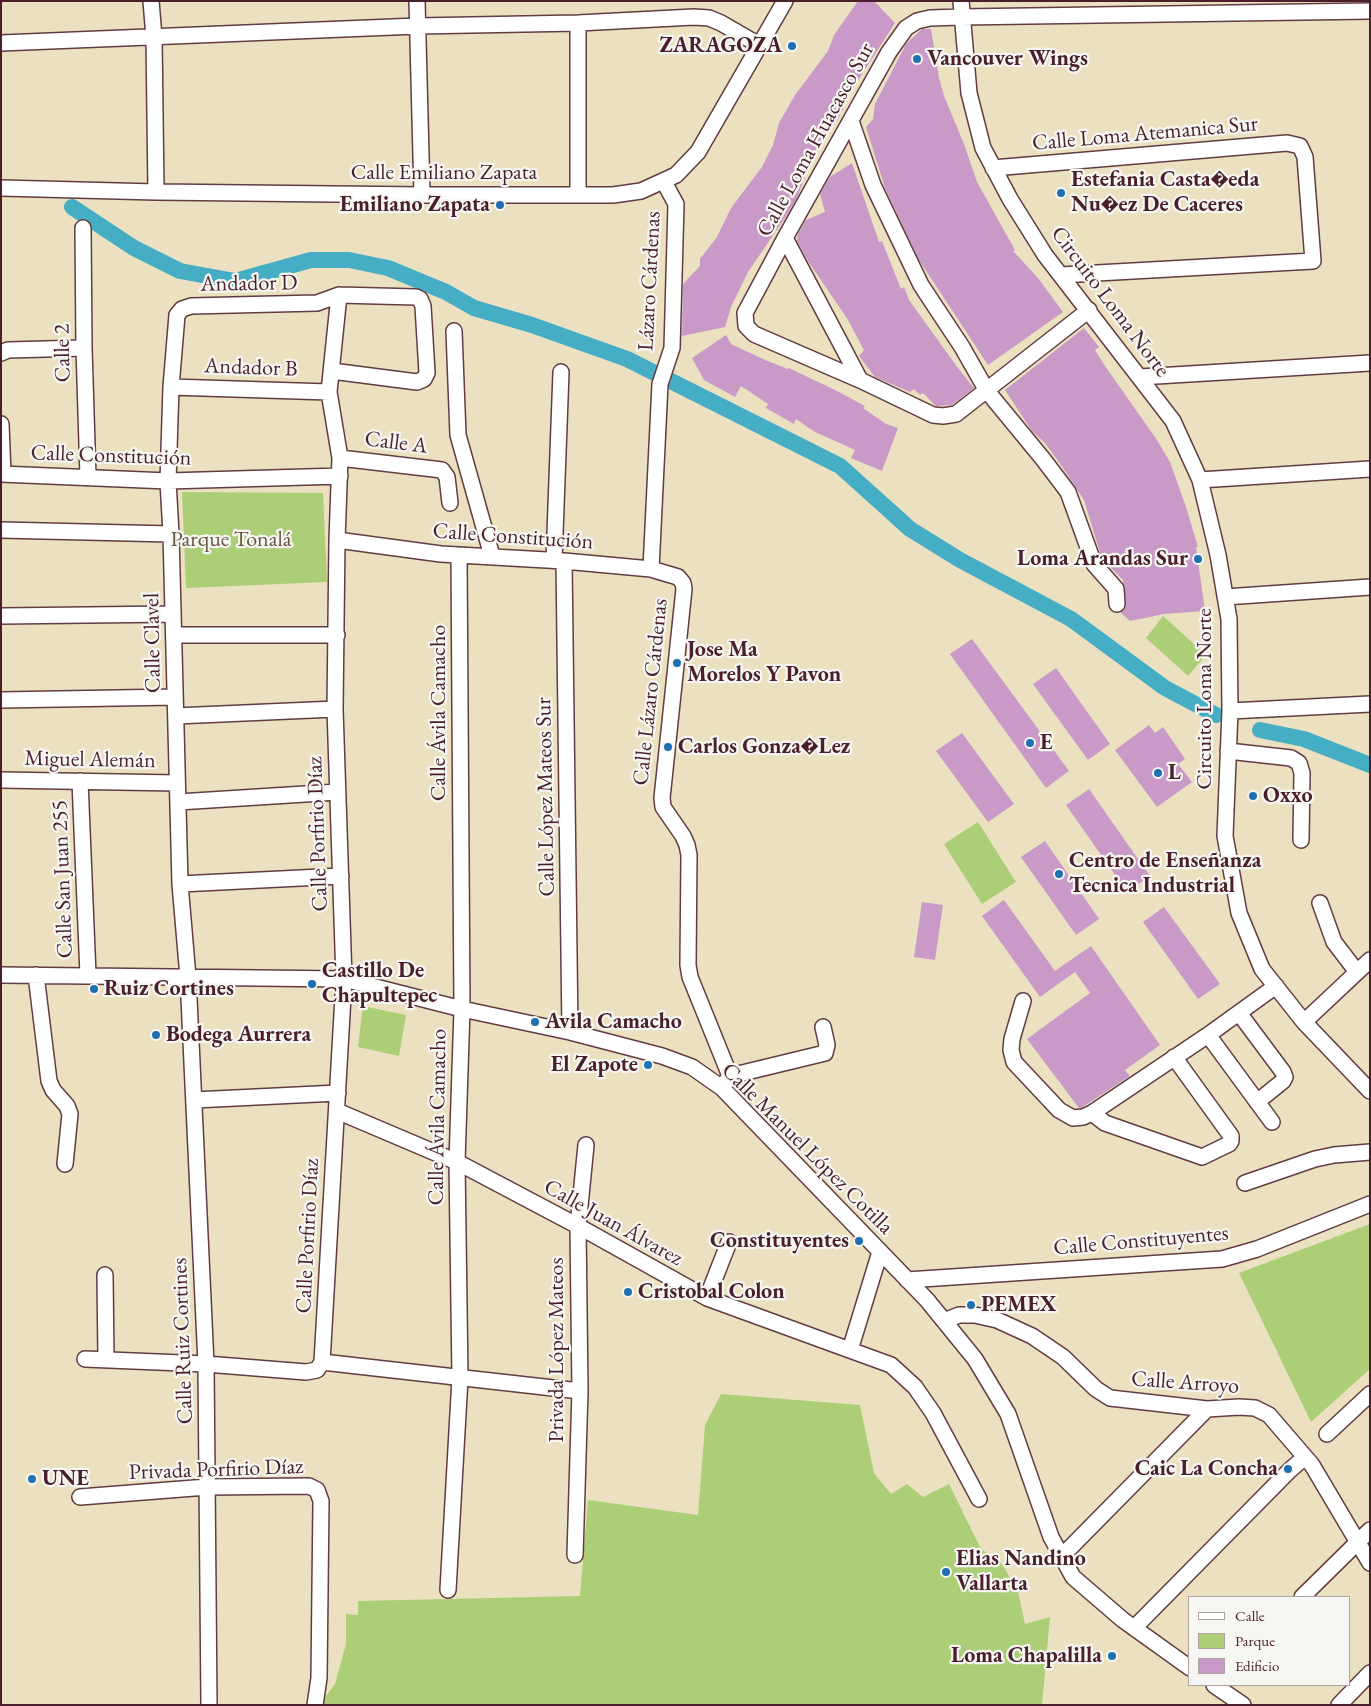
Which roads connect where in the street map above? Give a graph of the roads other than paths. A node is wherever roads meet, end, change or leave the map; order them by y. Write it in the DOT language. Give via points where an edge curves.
graph roads {
  1 [pos="151,1"];
  2 [pos="416,1"];
  3 [pos="785,1"];
  4 [pos="961,1"];
  5 [pos="1370,11"];
  6 [pos="962,17"];
  7 [pos="578,23"];
  8 [pos="417,26"];
  9 [pos="154,37"];
  10 [pos="1,43"];
  11 [pos="759,45"];
  12 [pos="851,120"];
  13 [pos="993,168"];
  14 [pos="664,182"];
  15 [pos="1,188"];
  16 [pos="156,192"];
  17 [pos="422,195"];
  18 [pos="578,195"];
  19 [pos="83,228"];
  20 [pos="785,238"];
  21 [pos="1061,275"];
  22 [pos="339,295"];
  23 [pos="182,309"];
  24 [pos="1089,310"];
  25 [pos="454,331"];
  26 [pos="84,348"];
  27 [pos="1,353"];
  28 [pos="1370,363"];
  29 [pos="332,372"];
  30 [pos="561,372"];
  31 [pos="1140,377"];
  32 [pos="860,380"];
  33 [pos="660,384"];
  34 [pos="171,387"];
  35 [pos="987,391"];
  36 [pos="329,392"];
  37 [pos="1,424"];
  38 [pos="340,458"];
  39 [pos="1370,469"];
  40 [pos="2,474"];
  41 [pos="340,476"];
  42 [pos="88,477"];
  43 [pos="1200,480"];
  44 [pos="168,481"];
  45 [pos="450,503"];
  46 [pos="1,530"];
  47 [pos="171,534"];
  48 [pos="337,540"];
  49 [pos="459,555"];
  50 [pos="492,556"];
  51 [pos="559,560"];
  52 [pos="650,569"];
  53 [pos="683,583"];
  54 [pos="1370,587"];
  55 [pos="1225,597"];
  56 [pos="1116,604"];
  57 [pos="173,614"];
  58 [pos="1,616"];
  59 [pos="337,634"];
  60 [pos="174,635"];
  61 [pos="175,697"];
  62 [pos="1,700"];
  63 [pos="1370,704"];
  64 [pos="335,709"];
  65 [pos="1230,711"];
  66 [pos="176,716"];
  67 [pos="1228,751"];
  68 [pos="1,780"];
  69 [pos="80,781"];
  70 [pos="177,783"];
  71 [pos="337,792"];
  72 [pos="178,802"];
  73 [pos="1301,840"];
  74 [pos="341,876"];
  75 [pos="180,884"];
  76 [pos="1320,903"];
  77 [pos="1370,960"];
  78 [pos="1357,972"];
  79 [pos="1,975"];
  80 [pos="36,975"];
  81 [pos="88,975"];
  82 [pos="188,977"];
  83 [pos="344,979"];
  84 [pos="1276,986"];
  85 [pos="1023,1001"];
  86 [pos="462,1010"];
  87 [pos="1239,1013"];
  88 [pos="1304,1022"];
  89 [pos="823,1027"];
  90 [pos="570,1032"];
  91 [pos="1208,1035"];
  92 [pos="1174,1057"];
  93 [pos="726,1082"];
  94 [pos="1370,1091"];
  95 [pos="338,1093"];
  96 [pos="194,1100"];
  97 [pos="1257,1102"];
  98 [pos="337,1111"];
  99 [pos="1092,1114"];
  100 [pos="1272,1122"];
  101 [pos="586,1145"];
  102 [pos="1370,1152"];
  103 [pos="457,1162"];
  104 [pos="66,1164"];
  105 [pos="1245,1183"];
  106 [pos="1370,1204"];
  107 [pos="578,1226"];
  108 [pos="729,1242"];
  109 [pos="880,1252"];
  110 [pos="105,1275"];
  111 [pos="907,1280"];
  112 [pos="707,1298"];
  113 [pos="944,1321"];
  114 [pos="850,1350"];
  115 [pos="85,1359"];
  116 [pos="106,1360"];
  117 [pos="206,1364"];
  118 [pos="320,1366"];
  119 [pos="460,1378"];
  120 [pos="580,1391"];
  121 [pos="1370,1394"];
  122 [pos="1207,1409"];
  123 [pos="1327,1434"];
  124 [pos="1305,1457"];
  125 [pos="207,1487"];
  126 [pos="80,1497"];
  127 [pos="979,1499"];
  128 [pos="1370,1530"];
  129 [pos="1358,1543"];
  130 [pos="575,1555"];
  131 [pos="1062,1556"];
  132 [pos="1370,1563"];
  133 [pos="448,1590"];
  134 [pos="1303,1596"];
  135 [pos="1134,1628"];
  136 [pos="1188,1667"];
  137 [pos="1370,1673"];
  138 [pos="1215,1686"];
  139 [pos="209,1705"];
  140 [pos="315,1705"];
  141 [pos="1243,1705"];
  142 [pos="1340,1705"];
  1 -- 9 [label="street"];
  2 -- 8 [label="street"];
  3 -- 11 [label="street, Calle Emiliano Zapata"];
  4 -- 6 [label="street, Circuito Loma Norte"];
  5 -- 6 [label="street, Calle Loma Huacasco Sur"];
  6 -- 12 [label="street, Calle Loma Huacasco Sur" via="930,18 906,28"];
  6 -- 13 [label="street, Circuito Loma Norte" via="970,93 983,148"];
  7 -- 8 [label="street"];
  7 -- 11 [label="street" via="709,18"];
  7 -- 18 [label="street"];
  8 -- 9 [label="street"];
  8 -- 17 [label="street"];
  9 -- 10 [label="street"];
  9 -- 16 [label="street"];
  11 -- 14 [label="street, Calle Emiliano Zapata" via="698,152 676,175"];
  12 -- 20 [label="street, Calle Loma Huacasco Sur"];
  12 -- 35 [label="street" via="873,184 896,236 921,285"];
  13 -- 21 [label="street, Circuito Loma Norte" via="1045,255"];
  13 -- 21 [label="street, Calle Loma Atemanica Sur" via="1287,143 1300,146 1305,157 1313,261"];
  14 -- 18 [label="street, Calle Emiliano Zapata" via="641,191"];
  14 -- 33 [label="street, Lázaro Cárdenas" via="676,204 672,348"];
  15 -- 16 [label="street, Calle Emiliano Zapata"];
  16 -- 17 [label="street, Calle Emiliano Zapata"];
  17 -- 18 [label="street, Calle Emiliano Zapata"];
  19 -- 26 [label="street, Calle 2"];
  20 -- 32 [label="street"];
  20 -- 32 [label="street, Calle Loma Huacasco Sur" via="745,313 746,326 754,334"];
  21 -- 24 [label="street, Circuito Loma Norte"];
  22 -- 23 [label="street, Andador D" via="317,303 191,306"];
  22 -- 29 [label="street, Calle Porfirio Díaz"];
  22 -- 29 [label="street" via="420,299 427,373 417,382"];
  23 -- 34 [label="street, Calle Clavel" via="177,315"];
  24 -- 31 [label="street, Circuito Loma Norte"];
  24 -- 35 [label="street"];
  25 -- 50 [label="street" via="458,435"];
  26 -- 27 [label="street" via="8,350"];
  26 -- 42 [label="street, Calle 2"];
  28 -- 31 [label="street"];
  29 -- 36 [label="street, Calle Porfirio Díaz"];
  30 -- 51 [label="street, Calle López Mateos Sur"];
  31 -- 43 [label="street, Circuito Loma Norte" via="1173,421"];
  32 -- 35 [label="street" via="933,415 943,416 956,414"];
  33 -- 52 [label="street, Calle Lázaro Cárdenas"];
  34 -- 36 [label="street, Andador B"];
  34 -- 44 [label="street, Calle Clavel"];
  35 -- 56 [label="street" via="1068,492 1094,564 1116,589"];
  36 -- 38 [label="street, Calle Porfirio Díaz"];
  37 -- 40 [label="street"];
  38 -- 41 [label="street, Calle Porfirio Díaz"];
  38 -- 45 [label="street, Calle A" via="442,470 447,477"];
  39 -- 43 [label="street"];
  40 -- 42 [label="street, Calle Constitución"];
  41 -- 44 [label="street, Calle Constitución"];
  41 -- 48 [label="street, Calle Porfirio Díaz"];
  42 -- 44 [label="street, Calle Constitución"];
  43 -- 55 [label="street, Circuito Loma Norte"];
  44 -- 47 [label="street, Calle Clavel"];
  46 -- 47 [label="street"];
  47 -- 57 [label="street, Calle Clavel"];
  48 -- 49 [label="street, Calle Constitución"];
  48 -- 59 [label="street, Calle Porfirio Díaz"];
  49 -- 50 [label="street, Calle Constitución"];
  49 -- 86 [label="street, Calle Ávila Camacho"];
  50 -- 51 [label="street, Calle Constitución"];
  51 -- 52 [label="street, Calle Constitución"];
  51 -- 90 [label="street, Calle López Mateos Sur"];
  52 -- 53 [label="street, Calle Constitución" via="678,577"];
  53 -- 93 [label="street, Calle Lázaro Cárdenas" via="662,798 663,807 687,845 688,965"];
  54 -- 55 [label="street"];
  55 -- 65 [label="street, Circuito Loma Norte" via="1229,619"];
  57 -- 58 [label="street"];
  57 -- 60 [label="street, Calle Clavel"];
  59 -- 60 [label="street"];
  59 -- 64 [label="street, Calle Porfirio Díaz"];
  60 -- 61 [label="street, Calle Clavel"];
  61 -- 62 [label="street"];
  61 -- 66 [label="street, Calle Clavel"];
  63 -- 65 [label="street"];
  64 -- 66 [label="street"];
  64 -- 71 [label="street, Calle Porfirio Díaz"];
  65 -- 67 [label="street, Circuito Loma Norte"];
  66 -- 70 [label="street, Calle Clavel"];
  67 -- 73 [label="street" via="1291,758 1298,763 1302,773"];
  67 -- 84 [label="street, Circuito Loma Norte" via="1225,836 1239,913 1262,969"];
  68 -- 69 [label="street, Miguel Alemán"];
  69 -- 70 [label="street, Miguel Alemán"];
  69 -- 81 [label="street, Calle San Juan 255"];
  70 -- 72 [label="street, Calle Clavel"];
  71 -- 72 [label="street"];
  71 -- 74 [label="street, Calle Porfirio Díaz"];
  72 -- 75 [label="street, Calle Clavel"];
  74 -- 75 [label="street"];
  74 -- 83 [label="street, Calle Porfirio Díaz"];
  75 -- 82 [label="street, Calle Clavel"];
  76 -- 78 [label="street" via="1334,942"];
  77 -- 78 [label="street"];
  78 -- 88 [label="street"];
  79 -- 80 [label="street, Calle Manuel López Cotilla"];
  80 -- 81 [label="street, Calle Manuel López Cotilla"];
  80 -- 104 [label="street" via="49,1081 70,1114"];
  81 -- 82 [label="street, Calle Manuel López Cotilla"];
  82 -- 83 [label="street, Calle Manuel López Cotilla"];
  82 -- 96 [label="street, Calle Ruiz Cortines"];
  83 -- 86 [label="street, Calle Manuel López Cotilla"];
  83 -- 95 [label="street, Calle Porfirio Díaz"];
  84 -- 87 [label="street"];
  84 -- 88 [label="street, Circuito Loma Norte"];
  85 -- 99 [label="street" via="1012,1039 1014,1062 1059,1110 1073,1118"];
  86 -- 90 [label="street, Calle Manuel López Cotilla"];
  86 -- 103 [label="street, Calle Ávila Camacho"];
  87 -- 91 [label="street"];
  87 -- 97 [label="street" via="1283,1072 1283,1081"];
  88 -- 94 [label="street, Circuito Loma Norte"];
  89 -- 93 [label="street" via="827,1046 825,1053"];
  90 -- 93 [label="street, Calle Manuel López Cotilla" via="662,1056"];
  91 -- 92 [label="street"];
  91 -- 97 [label="street"];
  92 -- 99 [label="street"];
  92 -- 99 [label="street" via="1231,1136 1229,1144 1202,1157 1105,1123"];
  93 -- 109 [label="street, Calle Manuel López Cotilla"];
  95 -- 96 [label="street"];
  95 -- 98 [label="street, Calle Porfirio Díaz"];
  96 -- 117 [label="street, Calle Ruiz Cortines"];
  97 -- 100 [label="street"];
  98 -- 103 [label="street, Calle Juan Álvarez"];
  98 -- 118 [label="street, Calle Porfirio Díaz"];
  101 -- 107 [label="street, Privada López Mateos"];
  102 -- 105 [label="street" via="1315,1159"];
  103 -- 107 [label="street, Calle Juan Álvarez"];
  103 -- 119 [label="street, Calle Ávila Camacho"];
  106 -- 111 [label="street, Calle Constituyentes" via="1257,1249 1222,1259"];
  107 -- 112 [label="street, Calle Juan Álvarez"];
  107 -- 120 [label="street, Privada López Mateos"];
  108 -- 112 [label="street"];
  109 -- 111 [label="street, Calle Manuel López Cotilla"];
  109 -- 114 [label="street"];
  110 -- 116 [label="street"];
  111 -- 113 [label="street, Calle Manuel López Cotilla"];
  112 -- 114 [label="street, Calle Juan Álvarez"];
  113 -- 122 [label="street, Calle Arroyo" via="960,1315 975,1315 997,1320 1032,1336 1063,1357 1110,1398"];
  113 -- 131 [label="street, Calle Manuel López Cotilla" via="975,1359 1008,1414 1051,1537"];
  114 -- 127 [label="street, Calle Juan Álvarez" via="891,1365 914,1387 933,1413"];
  115 -- 116 [label="street"];
  116 -- 117 [label="street"];
  117 -- 118 [label="street" via="306,1372"];
  117 -- 125 [label="street, Calle Ruiz Cortines"];
  118 -- 119 [label="street"];
  119 -- 120 [label="street"];
  119 -- 133 [label="street, Calle Ávila Camacho"];
  120 -- 130 [label="street, Privada López Mateos"];
  121 -- 123 [label="street"];
  122 -- 124 [label="street, Calle Arroyo" via="1255,1408 1269,1415"];
  122 -- 131 [label="street"];
  124 -- 129 [label="street, Calle Arroyo"];
  124 -- 135 [label="street"];
  125 -- 126 [label="street, Privada Porfirio Díaz"];
  125 -- 139 [label="street, Calle Ruiz Cortines"];
  125 -- 140 [label="street, Privada Porfirio Díaz" via="309,1486 317,1490 321,1501 320,1638"];
  128 -- 129 [label="street"];
  129 -- 132 [label="street, Calle Arroyo"];
  129 -- 134 [label="street"];
  131 -- 135 [label="street, Calle Manuel López Cotilla" via="1073,1577"];
  135 -- 136 [label="street, Calle Manuel López Cotilla"];
  137 -- 142 [label="street"];
  138 -- 141 [label="street"];
}
